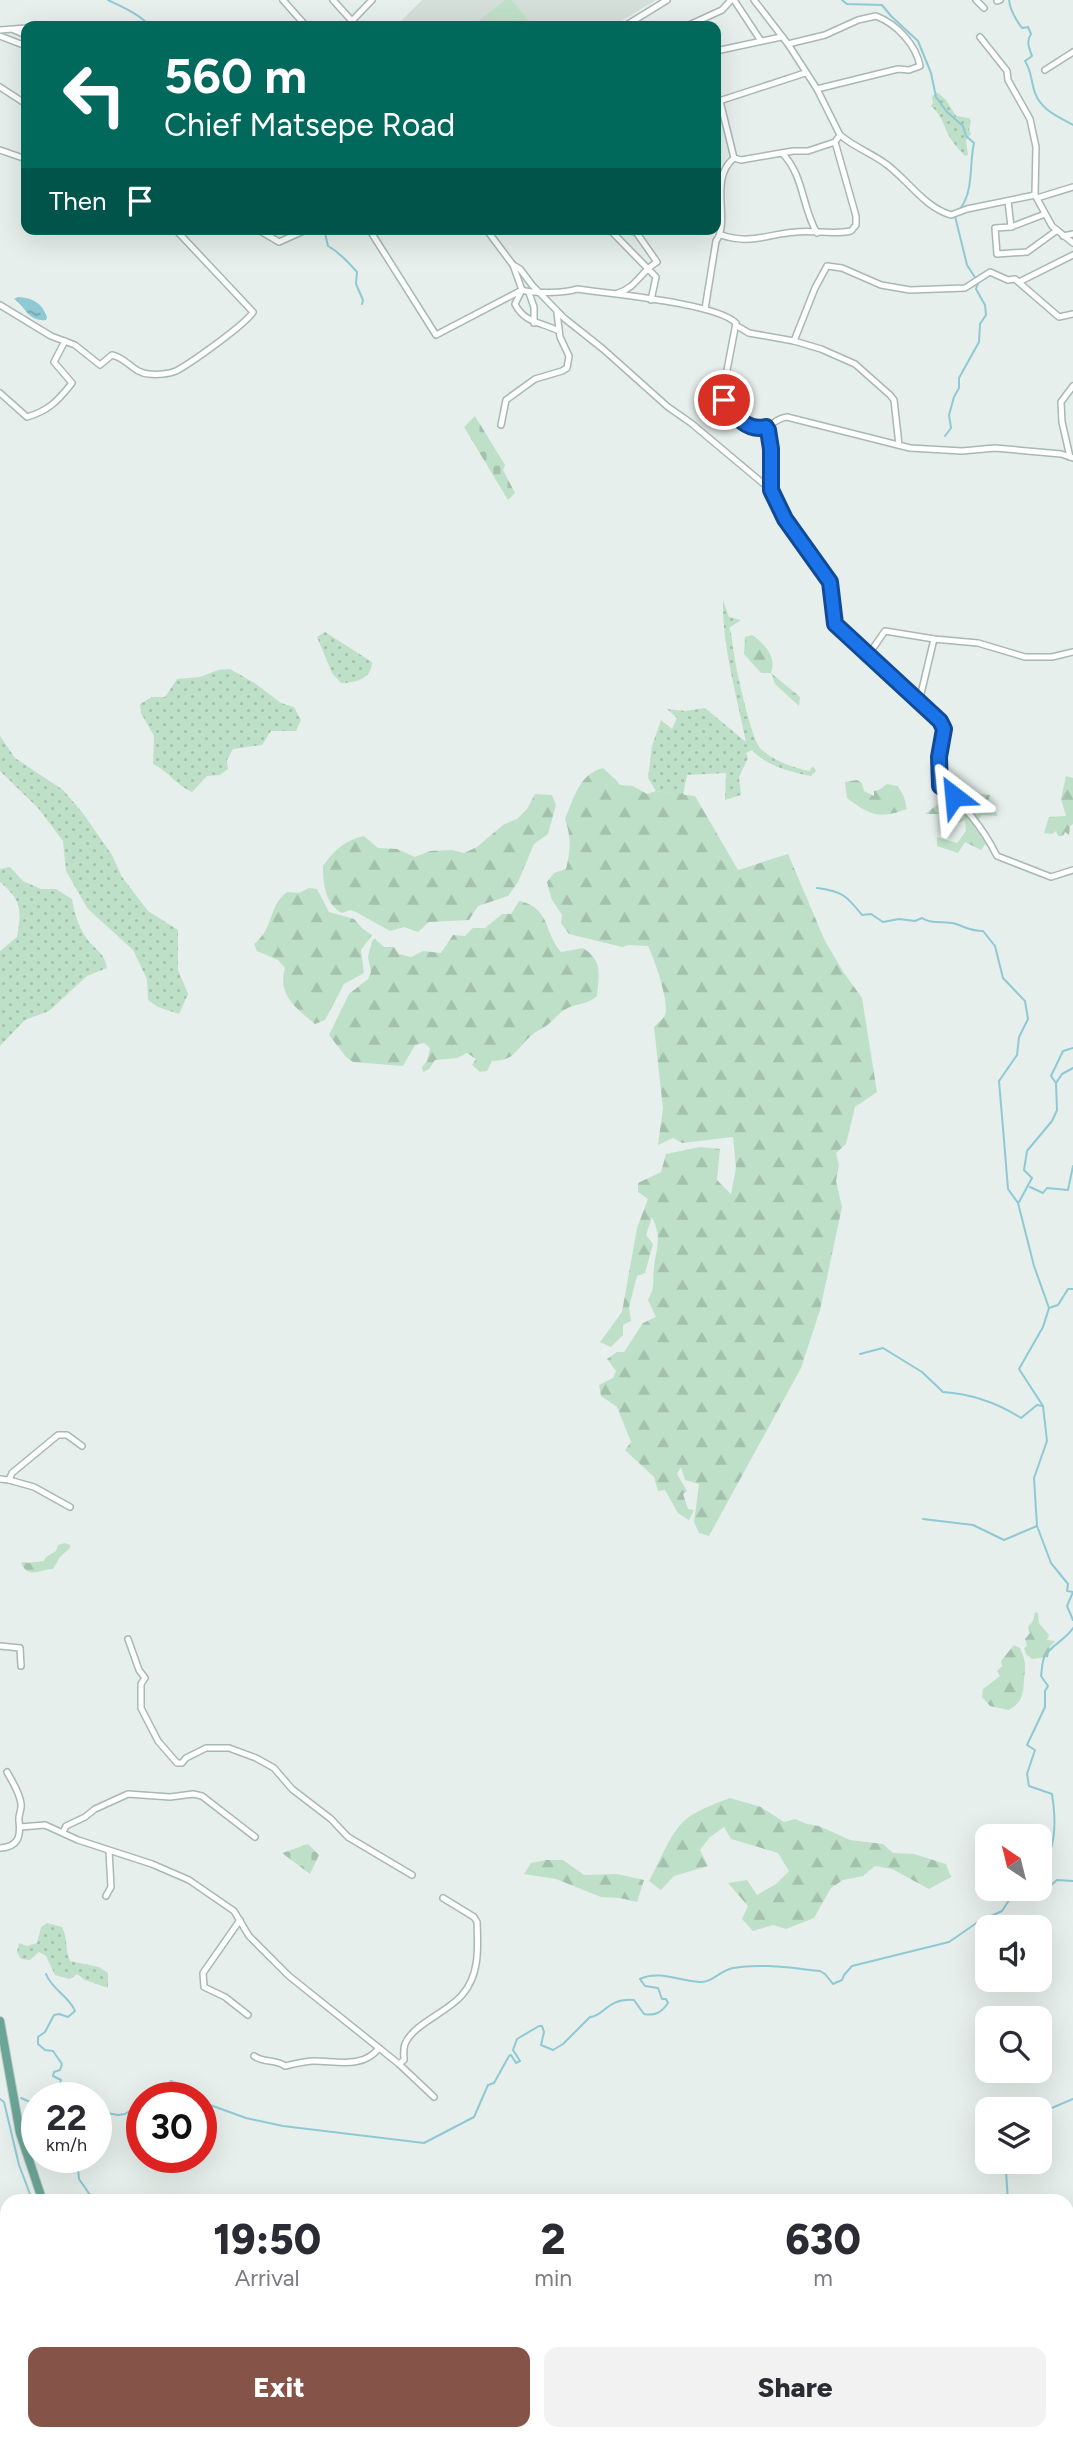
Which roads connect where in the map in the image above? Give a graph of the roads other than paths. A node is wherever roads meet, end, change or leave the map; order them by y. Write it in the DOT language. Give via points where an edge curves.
graph roads {
  1 [pos="283,0"];
  2 [pos="333,0"];
  3 [pos="372,0"];
  4 [pos="667,0"];
  5 [pos="733,0"];
  6 [pos="754,0"];
  7 [pos="976,0"];
  8 [pos="984,9"];
  9 [pos="302,21"];
  10 [pos="347,21"];
  11 [pos="352,21"];
  12 [pos="633,21"];
  13 [pos="697,21"];
  14 [pos="21,28"];
  15 [pos="11,29"];
  16 [pos="0,30"];
  17 [pos="21,33"];
  18 [pos="0,36"];
  19 [pos="781,37"];
  20 [pos="980,37"];
  21 [pos="761,41"];
  22 [pos="21,44"];
  23 [pos="788,44"];
  24 [pos="721,50"];
  25 [pos="1073,52"];
  26 [pos="1045,70"];
  27 [pos="805,73"];
  28 [pos="0,88"];
  29 [pos="817,89"];
  30 [pos="721,100"];
  31 [pos="21,101"];
  32 [pos="721,112"];
  33 [pos="840,135"];
  34 [pos="835,142"];
  35 [pos="0,150"];
  36 [pos="782,153"];
  37 [pos="21,157"];
  38 [pos="734,158"];
  39 [pos="721,185"];
  40 [pos="1073,187"];
  41 [pos="1036,197"];
  42 [pos="1008,201"];
  43 [pos="1045,214"];
  44 [pos="1012,227"];
  45 [pos="1056,230"];
  46 [pos="817,233"];
  47 [pos="1073,233"];
  48 [pos="181,235"];
  49 [pos="267,235"];
  50 [pos="295,235"];
  51 [pos="373,235"];
  52 [pos="490,235"];
  53 [pos="615,235"];
  54 [pos="638,235"];
  55 [pos="721,235"];
  56 [pos="1063,236"];
  57 [pos="1073,243"];
  58 [pos="1073,255"];
  59 [pos="513,265"];
  60 [pos="647,268"];
  61 [pos="1019,282"];
  62 [pos="526,291"];
  63 [pos="539,292"];
  64 [pos="561,292"];
  65 [pos="613,295"];
  66 [pos="651,300"];
  67 [pos="550,302"];
  68 [pos="0,306"];
  69 [pos="557,309"];
  70 [pos="705,309"];
  71 [pos="1073,314"];
  72 [pos="534,323"];
  73 [pos="737,326"];
  74 [pos="559,331"];
  75 [pos="65,341"];
  76 [pos="794,341"];
  77 [pos="1073,386"];
  78 [pos="0,393"];
  79 [pos="1070,393"];
  80 [pos="501,425"];
  81 [pos="766,427"];
  82 [pos="899,445"];
  83 [pos="1071,458"];
  84 [pos="771,490"];
  85 [pos="934,639"];
  86 [pos="1073,652"];
  87 [pos="869,654"];
  88 [pos="919,702"];
  89 [pos="1073,870"];
  90 [pos="82,1446"];
  91 [pos="0,1479"];
  92 [pos="9,1480"];
  93 [pos="70,1507"];
  94 [pos="128,1639"];
  95 [pos="0,1646"];
  96 [pos="21,1666"];
  97 [pos="7,1772"];
  98 [pos="20,1827"];
  99 [pos="63,1832"];
  100 [pos="255,1837"];
  101 [pos="0,1849"];
  102 [pos="109,1851"];
  103 [pos="412,1875"];
  104 [pos="106,1896"];
  105 [pos="443,1898"];
  106 [pos="240,1920"];
  107 [pos="248,2015"];
  108 [pos="0,2021"];
  109 [pos="379,2048"];
  110 [pos="254,2056"];
  111 [pos="399,2064"];
  112 [pos="434,2097"];
  113 [pos="40,2194"];
  1 -- 9 [label="street"];
  2 -- 10 [label="street"];
  3 -- 11 [label="street"];
  4 -- 12 [label="street"];
  5 -- 13 [label="street"];
  5 -- 21 [label="street"];
  6 -- 19 [label="street"];
  7 -- 8 [label="street"];
  14 -- 15 [label="street"];
  15 -- 16 [label="street"];
  15 -- 17 [label="street"];
  18 -- 22 [label="street"];
  19 -- 21 [label="street"];
  19 -- 23 [label="street"];
  20 -- 41 [label="street" via="1007,71 1030,119 1036,147"];
  21 -- 24 [label="street"];
  23 -- 27 [label="street"];
  23 -- 29 [label="street" via="825,36 876,16 909,41 918,57 920,66"];
  25 -- 26 [label="street"];
  27 -- 29 [label="street"];
  27 -- 30 [label="street"];
  28 -- 31 [label="street"];
  29 -- 33 [label="street"];
  32 -- 38 [label="street"];
  33 -- 34 [label="street"];
  33 -- 42 [label="street" via="888,165 944,213"];
  34 -- 36 [label="street"];
  34 -- 46 [label="street" via="856,225 851,231"];
  35 -- 37 [label="street"];
  36 -- 38 [label="street"];
  36 -- 46 [label="street" via="791,162"];
  38 -- 39 [label="street" via="723,173"];
  40 -- 41 [label="street"];
  41 -- 42 [label="street"];
  41 -- 43 [label="street"];
  42 -- 44 [label="street"];
  43 -- 44 [label="street"];
  43 -- 45 [label="street"];
  44 -- 45 [label="street" via="995,228 997,254 1027,252"];
  45 -- 56 [label="street"];
  46 -- 55 [label="street" via="799,231 749,240"];
  47 -- 56 [label="street"];
  48 -- 75 [label="street" via="253,312 250,318 174,372 136,371 120,356 112,355 100,365"];
  49 -- 50 [label="street" via="279,242"];
  51 -- 62 [label="street" via="436,335"];
  52 -- 59 [label="street"];
  53 -- 60 [label="street"];
  54 -- 60 [label="street" via="657,262"];
  55 -- 70 [label="street"];
  56 -- 57 [label="street"];
  58 -- 61 [label="street"];
  59 -- 62 [label="street"];
  59 -- 63 [label="street"];
  60 -- 65 [label="street" via="635,285"];
  60 -- 66 [label="street" via="656,277"];
  61 -- 71 [label="street" via="1059,317"];
  61 -- 76 [label="street" via="990,272 965,288 910,290 827,266"];
  62 -- 63 [label="street"];
  62 -- 72 [label="street" via="534,307"];
  62 -- 72 [label="street" via="515,304"];
  63 -- 64 [label="street"];
  63 -- 67 [label="street"];
  64 -- 65 [label="street" via="577,289"];
  64 -- 67 [label="street"];
  65 -- 66 [label="street"];
  66 -- 70 [label="street"];
  67 -- 69 [label="street"];
  68 -- 75 [label="street"];
  69 -- 74 [label="street"];
  69 -- 84 [label="street"];
  70 -- 73 [label="street" via="730,318"];
  72 -- 74 [label="street"];
  73 -- 76 [label="street" via="749,333"];
  73 -- 81 [label="street" via="724,400 745,425"];
  74 -- 80 [label="street" via="569,356 566,368 535,379 506,400"];
  75 -- 78 [label="street" via="54,362 72,383 43,412 27,417"];
  76 -- 82 [label="street" via="855,365 890,395"];
  77 -- 79 [label="street"];
  79 -- 83 [label="street" via="1061,402"];
  81 -- 82 [label="street" via="787,417"];
  81 -- 84 [label="street"];
  82 -- 83 [label="street" via="939,451 995,447"];
  84 -- 87 [label="street" via="785,519 830,582 835,624"];
  85 -- 86 [label="street" via="978,643 1025,657"];
  85 -- 87 [label="street" via="885,631"];
  85 -- 88 [label="street"];
  87 -- 88 [label="street"];
  88 -- 89 [label="street" via="943,726 940,786 972,816 997,856 1051,877"];
  90 -- 92 [label="street" via="58,1435"];
  91 -- 92 [label="street"];
  92 -- 93 [label="street" via="34,1487"];
  94 -- 103 [label="street" via="145,1678 141,1708 158,1741 177,1763 206,1748 229,1748 256,1758 274,1768 348,1836"];
  95 -- 96 [label="street" via="20,1648"];
  97 -- 98 [label="street" via="21,1805"];
  98 -- 99 [label="street" via="45,1825"];
  98 -- 101 [label="street" via="16,1843"];
  99 -- 100 [label="street" via="95,1809 128,1794 193,1794"];
  99 -- 102 [label="street"];
  102 -- 104 [label="street" via="111,1887"];
  102 -- 106 [label="street" via="189,1880"];
  105 -- 111 [label="street" via="477,1922 478,1957 462,1996 412,2034"];
  106 -- 107 [label="street" via="203,1973 204,1987"];
  106 -- 109 [label="street" via="249,1936 289,1976"];
  108 -- 113 [label="main road" via="20,2133"];
  109 -- 110 [label="street" via="373,2056 338,2064 314,2061 285,2066"];
  109 -- 111 [label="street"];
  111 -- 112 [label="street"];
}
